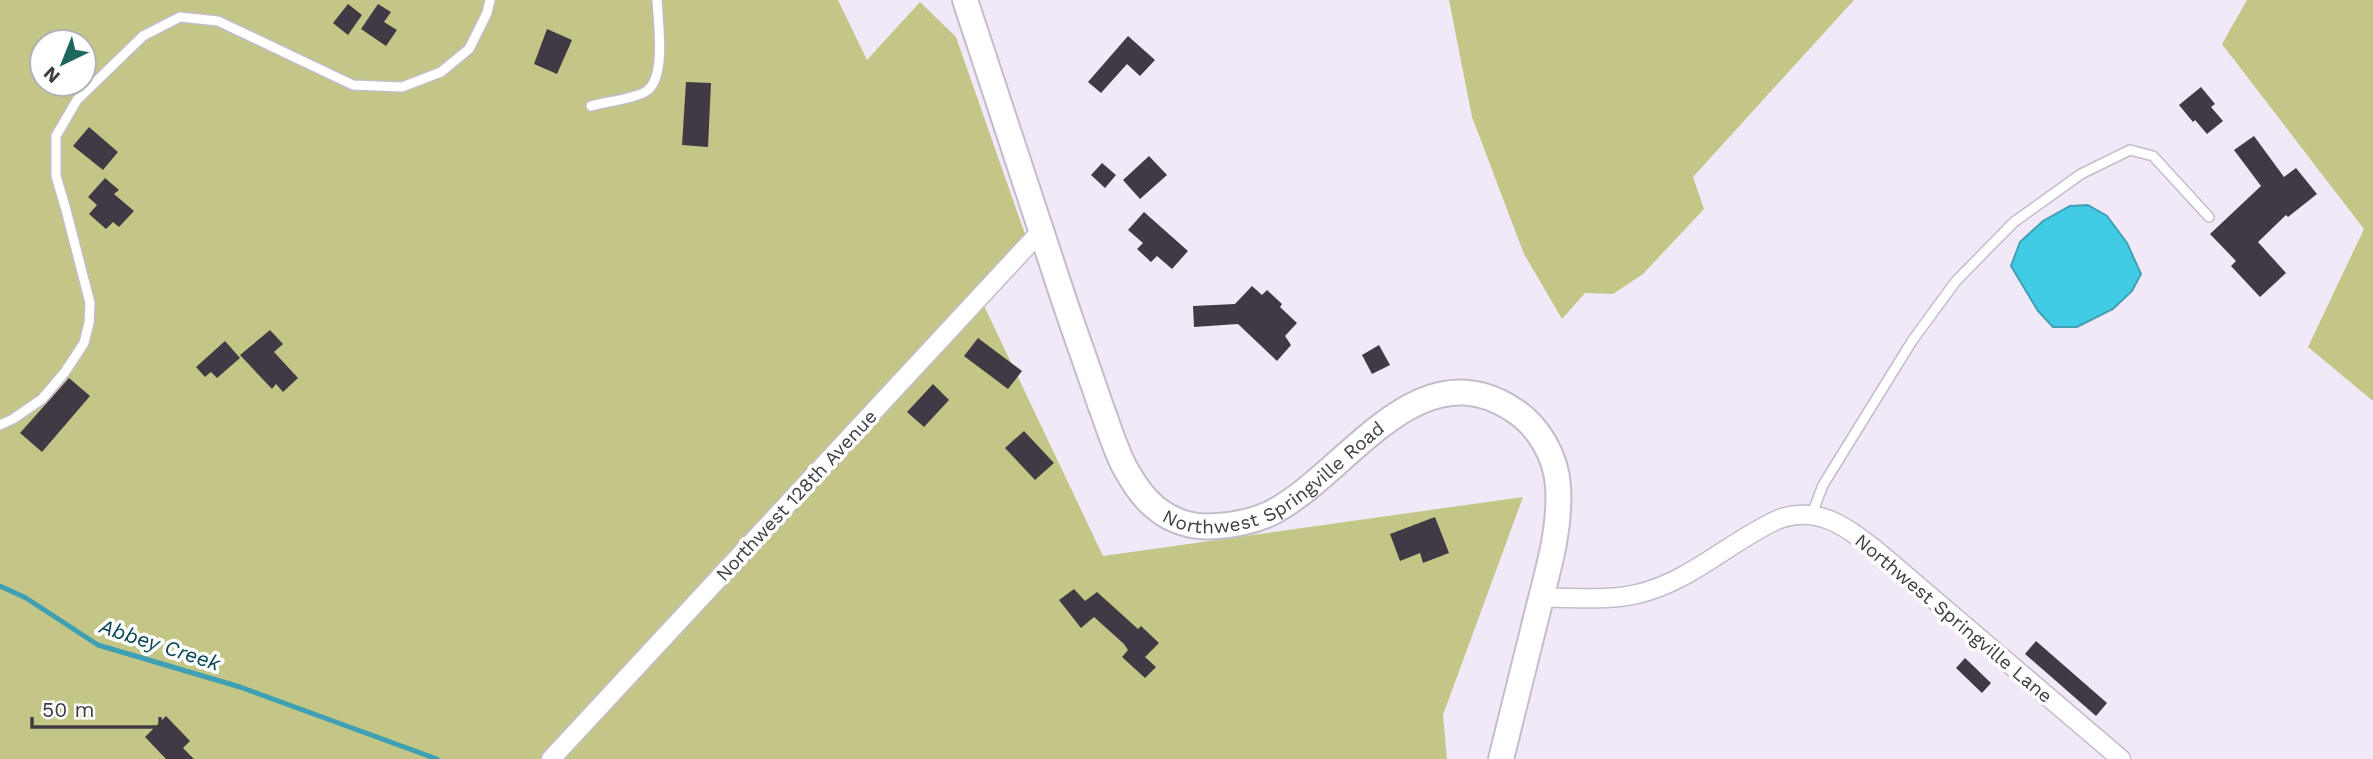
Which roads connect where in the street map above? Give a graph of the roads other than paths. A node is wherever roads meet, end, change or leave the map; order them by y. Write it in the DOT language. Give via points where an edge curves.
graph roads {
  1 [pos="490,0"];
  2 [pos="657,0"];
  3 [pos="965,0"];
  4 [pos="591,106"];
  5 [pos="2209,217"];
  6 [pos="1041,231"];
  7 [pos="0,425"];
  8 [pos="1812,514"];
  9 [pos="1541,598"];
  10 [pos="551,759"];
  11 [pos="1501,759"];
  12 [pos="2120,759"];
  1 -- 7 [label="lane" via="469,49 441,72 402,87 353,85 218,21 180,17 143,36 77,100 56,136 56,176 90,303 84,343 42,399"];
  2 -- 4 [label="lane" via="656,80 647,91"];
  3 -- 6 [label="street, Northwest Springville Road"];
  5 -- 8 [label="lane" via="2153,156 2130,150 2081,174 2014,222 1956,281 1912,341 1823,485"];
  6 -- 9 [label="street, Northwest Springville Road" via="1123,464 1139,493 1162,512 1198,528 1232,525 1269,514 1409,407 1455,391 1479,394 1521,415 1551,456 1558,483 1557,519"];
  6 -- 10 [label="street, Northwest 128th Avenue"];
  8 -- 9 [label="street, Northwest Springville Lane" via="1791,514 1764,525 1678,578 1636,594"];
  8 -- 12 [label="street, Northwest Springville Lane" via="1846,527 1877,550"];
  9 -- 11 [label="street, Northwest Springville Road"];
}
